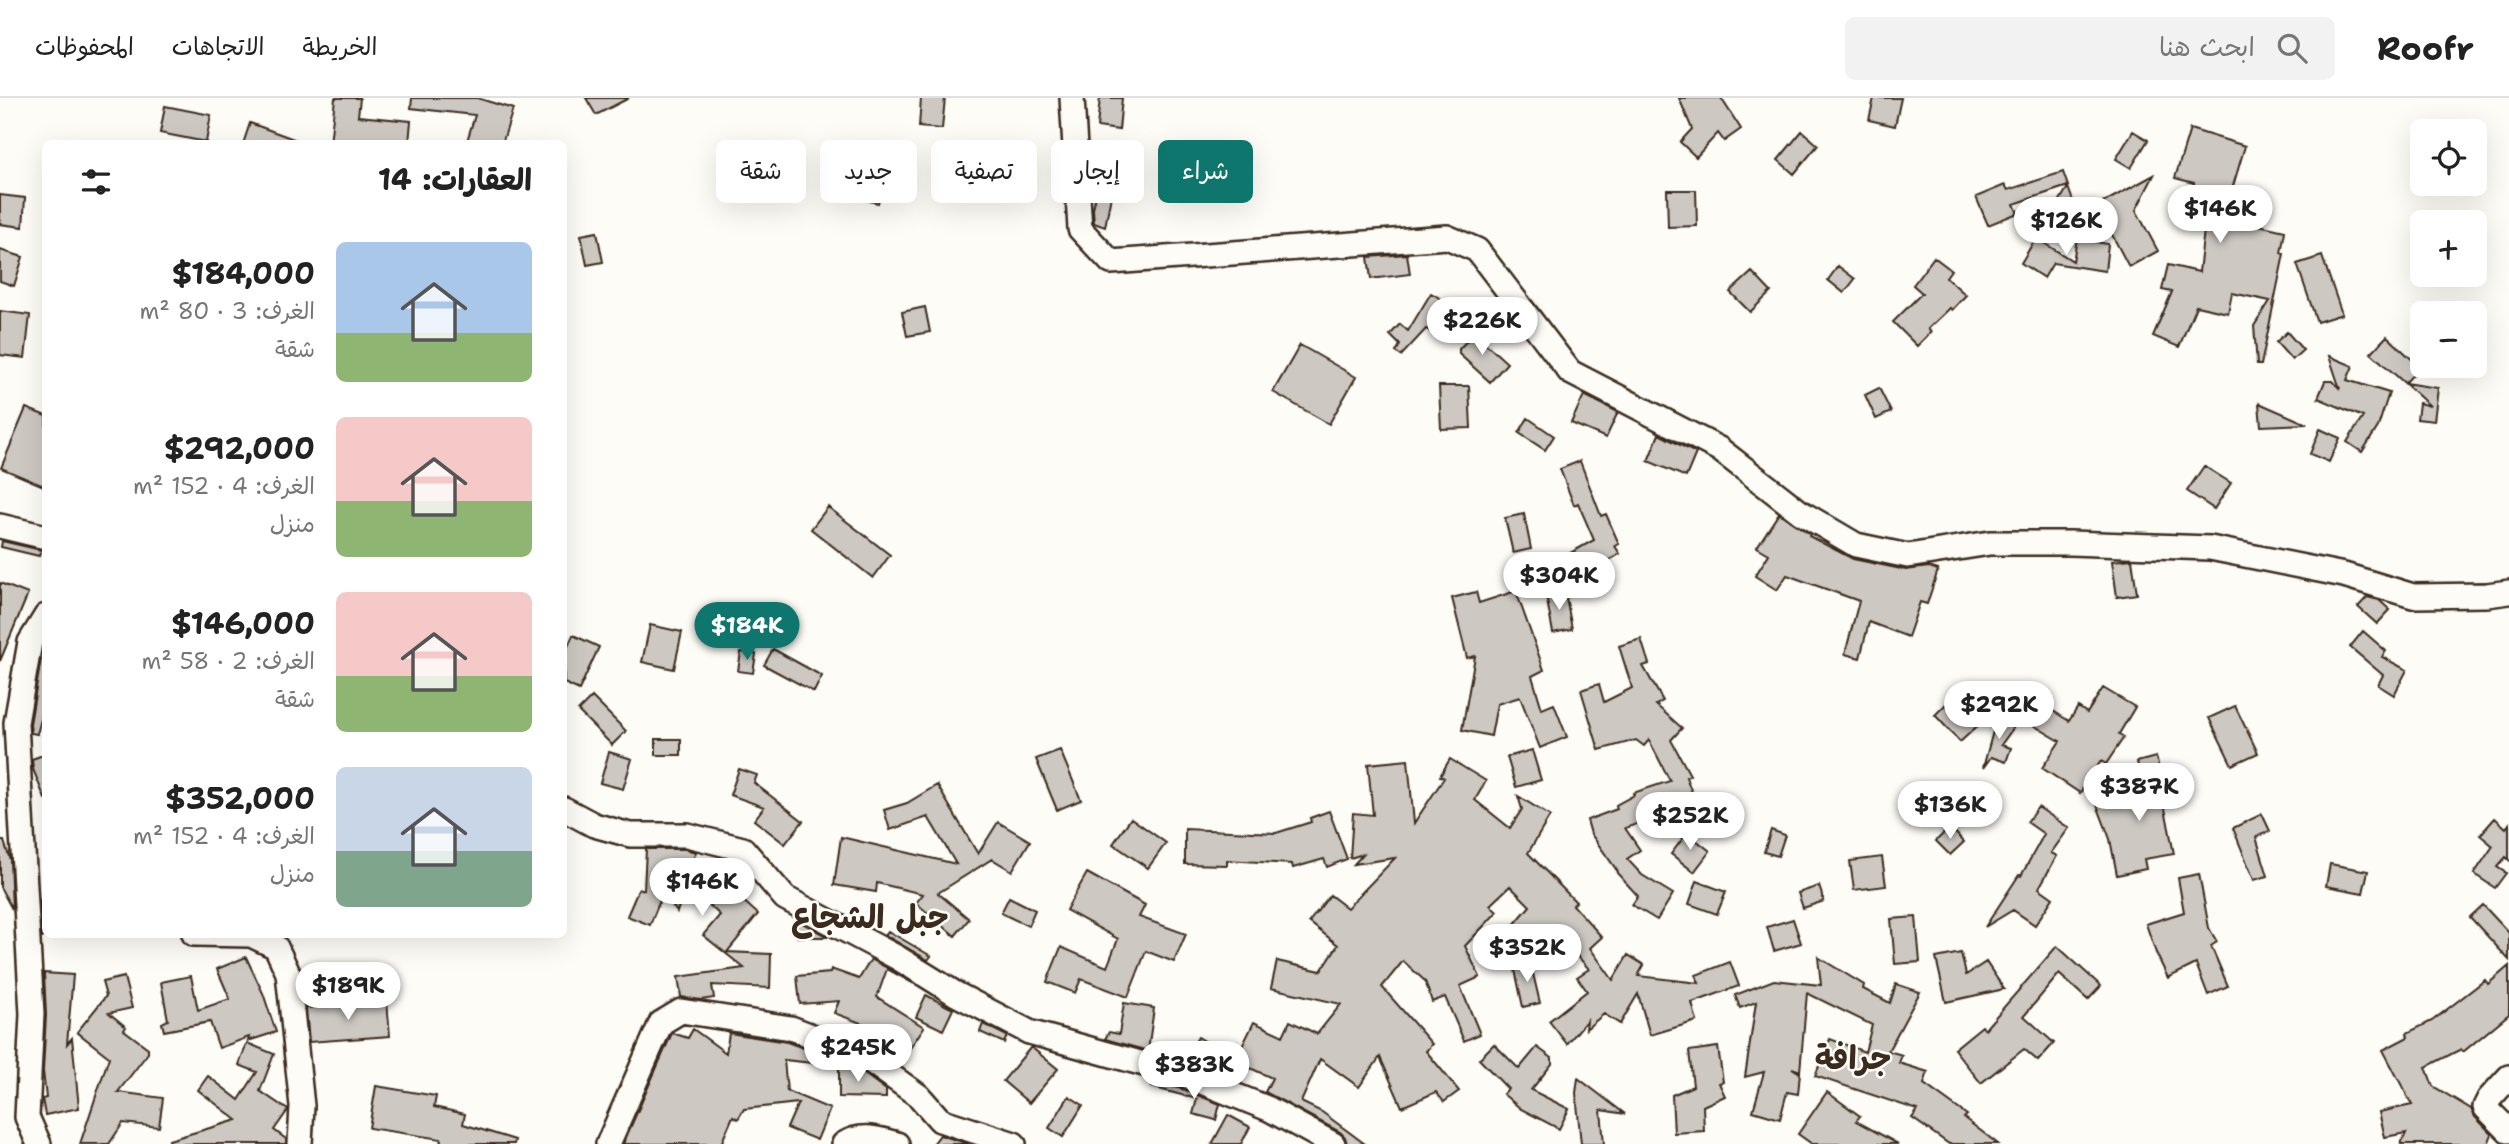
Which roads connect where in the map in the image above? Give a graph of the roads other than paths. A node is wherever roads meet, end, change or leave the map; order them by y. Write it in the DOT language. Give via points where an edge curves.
graph roads {
  1 [pos="1072,98"];
  2 [pos="0,526"];
  3 [pos="42,536"];
  4 [pos="2509,592"];
  5 [pos="42,622"];
  6 [pos="567,811"];
  7 [pos="257,938"];
  8 [pos="2509,1077"];
  9 [pos="2509,1131"];
  10 [pos="39,1144"];
  11 [pos="300,1144"];
  12 [pos="608,1144"];
  13 [pos="844,1144"];
  14 [pos="897,1144"];
  15 [pos="1014,1144"];
  16 [pos="1333,1144"];
  1 -- 4 [label="street" via="1080,229 1111,262 1447,237 1477,250 1570,372 1719,449 1800,512 1856,545 1908,556 1990,543 2210,548 2344,575 2413,596"];
  2 -- 3 [label="street"];
  5 -- 10 [label="street" via="30,642 16,723 32,1014 27,1117"];
  6 -- 16 [label="street" via="594,825 630,835 687,835 743,849 785,898 1029,1032 1187,1076 1269,1109"];
  7 -- 11 [label="street" via="276,947 288,973 302,1106"];
  8 -- 9 [label="street" via="2485,1107"];
  12 -- 15 [label="street" via="661,1023 681,1011 791,1028 862,1055 919,1096 940,1120"];
  13 -- 14 [label="street" via="864,1136"];
}
